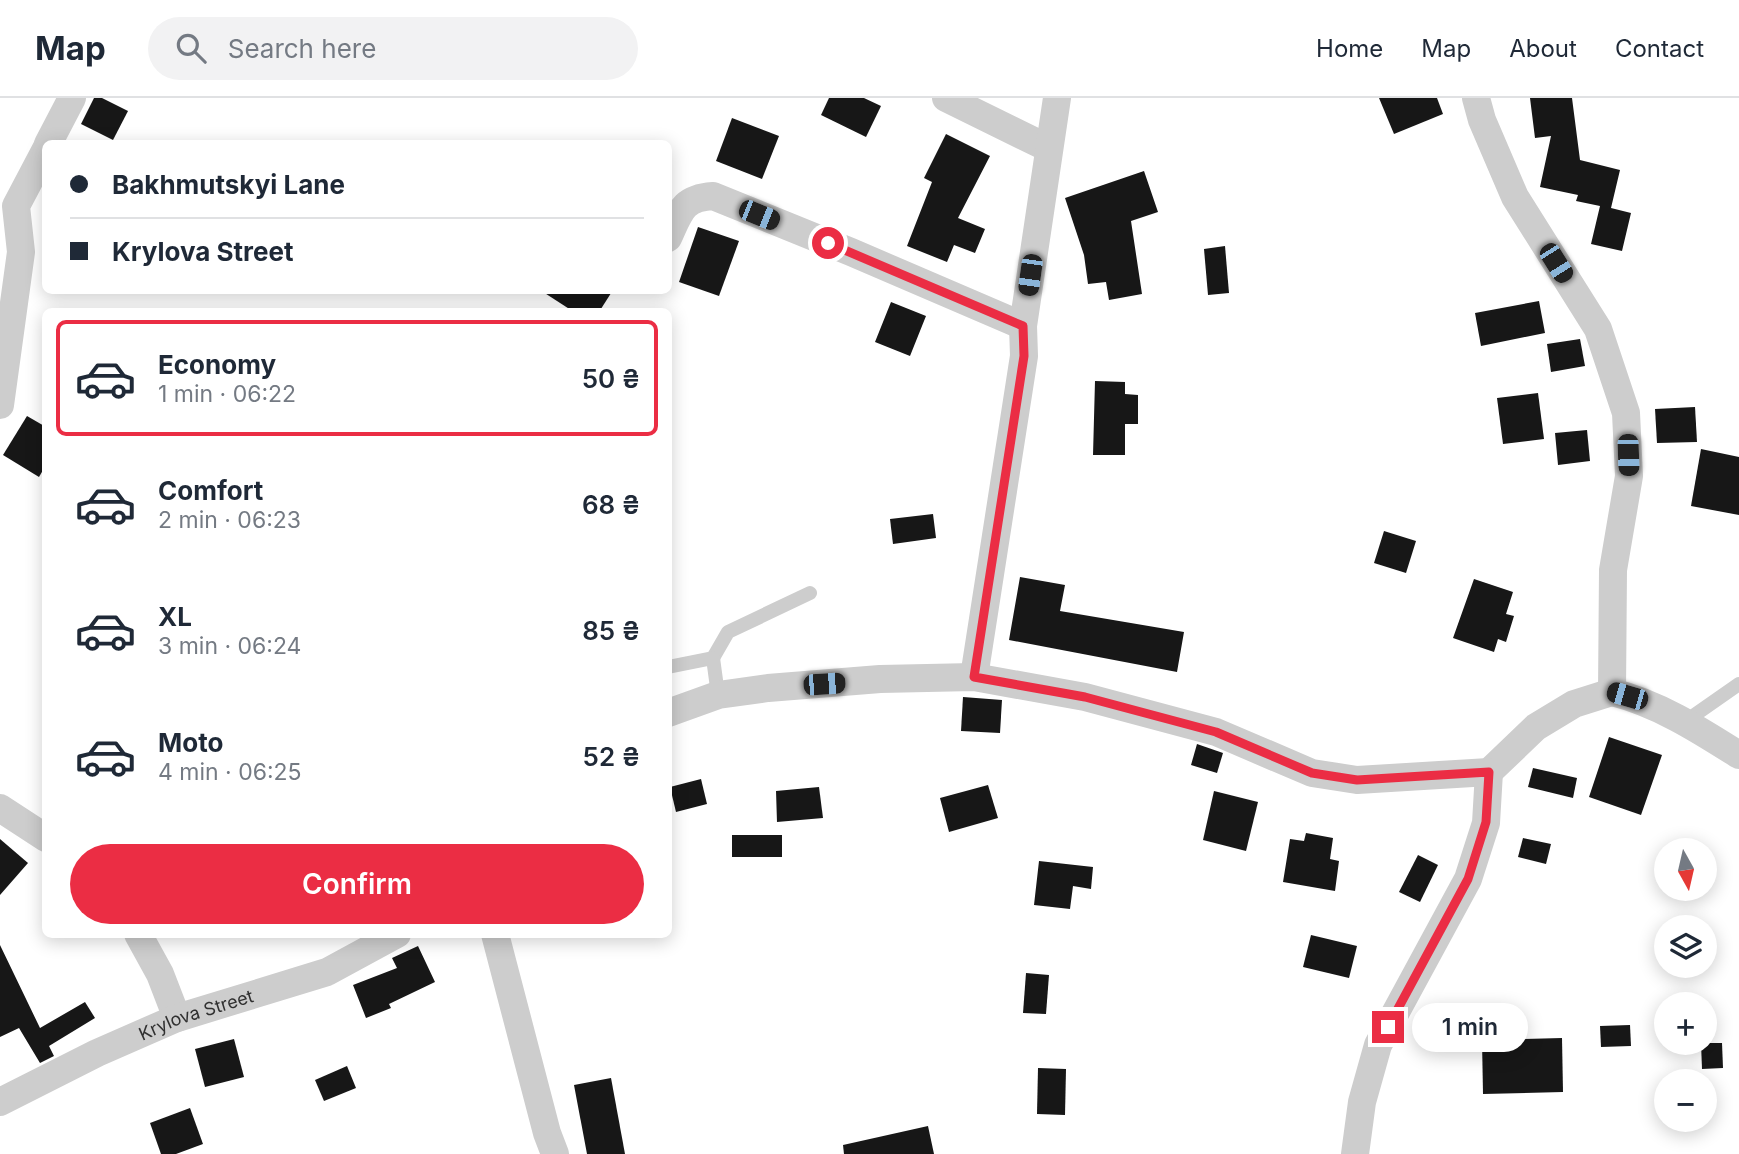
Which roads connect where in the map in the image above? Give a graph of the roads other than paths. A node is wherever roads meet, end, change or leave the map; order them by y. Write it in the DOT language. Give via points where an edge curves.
graph roads {
  1 [pos="72,98"];
  2 [pos="946,98"];
  3 [pos="1057,98"];
  4 [pos="1476,98"];
  5 [pos="50,140"];
  6 [pos="1048,148"];
  7 [pos="42,154"];
  8 [pos="8,197"];
  9 [pos="672,229"];
  10 [pos="1023,326"];
  11 [pos="0,405"];
  12 [pos="810,593"];
  13 [pos="713,659"];
  14 [pos="672,666"];
  15 [pos="974,677"];
  16 [pos="1739,684"];
  17 [pos="1612,692"];
  18 [pos="718,695"];
  19 [pos="672,712"];
  20 [pos="1686,722"];
  21 [pos="1739,755"];
  22 [pos="1489,772"];
  23 [pos="0,808"];
  24 [pos="42,835"];
  25 [pos="140,938"];
  26 [pos="390,938"];
  27 [pos="496,938"];
  28 [pos="177,1018"];
  29 [pos="0,1102"];
  30 [pos="555,1154"];
  31 [pos="1355,1154"];
  1 -- 5 [label="street"];
  2 -- 6 [label="street"];
  3 -- 6 [label="street"];
  4 -- 17 [label="street" via="1515,197 1598,329 1626,413 1629,476 1613,570"];
  6 -- 10 [label="street"];
  7 -- 8 [label="street"];
  8 -- 11 [label="street" via="22,252"];
  9 -- 10 [label="street" via="681,210 696,197 713,197"];
  10 -- 15 [label="street" via="1024,356"];
  12 -- 13 [label="lane" via="728,632"];
  13 -- 14 [label="lane"];
  13 -- 18 [label="lane"];
  15 -- 18 [label="street" via="880,679"];
  15 -- 22 [label="street" via="1085,697 1216,732 1312,773 1357,780"];
  16 -- 20 [label="lane"];
  17 -- 20 [label="street" via="1641,699"];
  17 -- 22 [label="street" via="1574,704 1536,727"];
  18 -- 19 [label="street"];
  20 -- 21 [label="street"];
  22 -- 31 [label="street" via="1486,822 1468,879 1378,1045 1362,1102"];
  23 -- 24 [label="street"];
  25 -- 28 [label="street"];
  26 -- 28 [label="street, Krylova Street" via="327,972"];
  27 -- 30 [label="street"];
  28 -- 29 [label="street, Krylova Street"];
}
